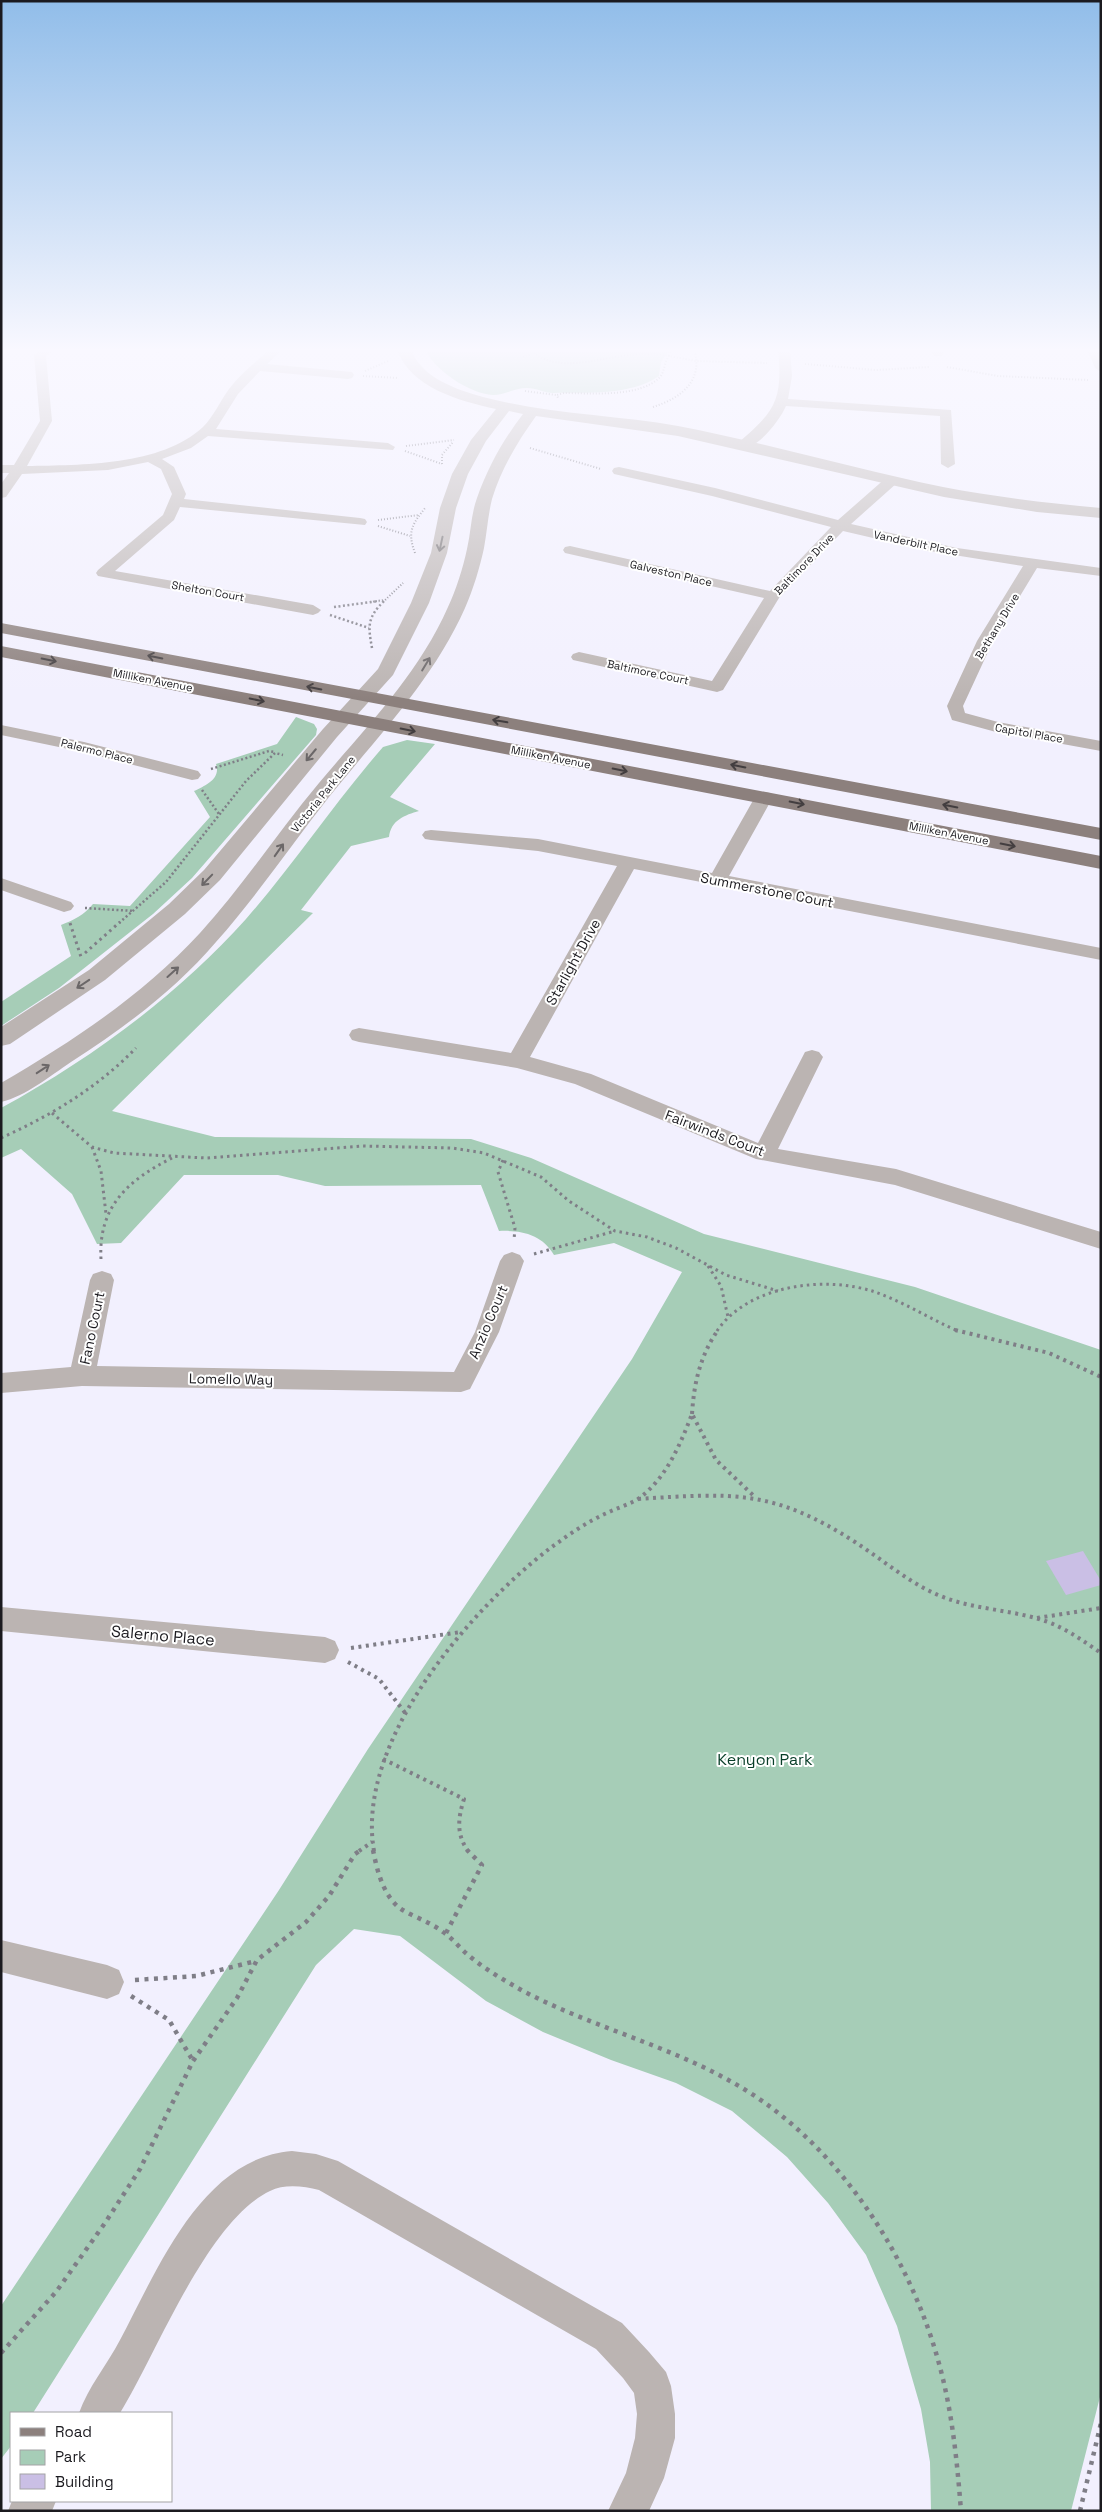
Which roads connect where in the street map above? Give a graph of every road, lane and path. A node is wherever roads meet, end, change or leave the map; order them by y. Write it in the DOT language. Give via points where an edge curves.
graph roads {
  1 [pos="20,466"];
  2 [pos="113,466"];
  3 [pos="166,466"];
  4 [pos="464,466"];
  5 [pos="498,466"];
  6 [pos="589,466"];
  7 [pos="834,466"];
  8 [pos="1,470"];
  9 [pos="18,470"];
  10 [pos="618,471"];
  11 [pos="892,480"];
  12 [pos="1,494"];
  13 [pos="175,502"];
  14 [pos="428,504"];
  15 [pos="1101,514"];
  16 [pos="419,516"];
  17 [pos="360,522"];
  18 [pos="841,525"];
  19 [pos="410,536"];
  20 [pos="570,550"];
  21 [pos="415,553"];
  22 [pos="1032,564"];
  23 [pos="1101,572"];
  24 [pos="406,580"];
  25 [pos="773,596"];
  26 [pos="385,599"];
  27 [pos="313,610"];
  28 [pos="1,628"];
  29 [pos="369,628"];
  30 [pos="1,651"];
  31 [pos="372,652"];
  32 [pos="580,657"];
  33 [pos="717,687"];
  34 [pos="362,697"];
  35 [pos="397,703"];
  36 [pos="958,716"];
  37 [pos="343,718"];
  38 [pos="379,725"];
  39 [pos="1,730"];
  40 [pos="1101,746"];
  41 [pos="275,753"];
  42 [pos="291,758"];
  43 [pos="192,775"];
  44 [pos="764,797"];
  45 [pos="219,814"];
  46 [pos="1101,834"];
  47 [pos="431,835"];
  48 [pos="629,862"];
  49 [pos="1101,863"];
  50 [pos="717,880"];
  51 [pos="1,884"];
  52 [pos="64,906"];
  53 [pos="134,912"];
  54 [pos="1101,954"];
  55 [pos="81,957"];
  56 [pos="78,961"];
  57 [pos="359,1035"];
  58 [pos="1,1038"];
  59 [pos="136,1048"];
  60 [pos="812,1057"];
  61 [pos="517,1061"];
  62 [pos="1,1094"];
  63 [pos="52,1113"];
  64 [pos="1,1138"];
  65 [pos="92,1147"];
  66 [pos="764,1154"];
  67 [pos="175,1157"];
  68 [pos="503,1160"];
  69 [pos="106,1214"];
  70 [pos="615,1231"];
  71 [pos="1101,1241"];
  72 [pos="512,1261"];
  73 [pos="707,1266"];
  74 [pos="102,1280"];
  75 [pos="778,1292"];
  76 [pos="728,1317"];
  77 [pos="82,1376"];
  78 [pos="1101,1377"];
  79 [pos="461,1382"];
  80 [pos="1,1383"];
  81 [pos="692,1414"];
  82 [pos="756,1498"];
  83 [pos="638,1499"];
  84 [pos="1101,1608"];
  85 [pos="1035,1618"];
  86 [pos="1,1619"];
  87 [pos="462,1632"];
  88 [pos="325,1650"];
  89 [pos="1101,1653"];
  90 [pos="406,1714"];
  91 [pos="383,1759"];
  92 [pos="372,1842"];
  93 [pos="446,1933"];
  94 [pos="1,1956"];
  95 [pos="257,1960"];
  96 [pos="107,1982"];
  97 [pos="193,2061"];
  98 [pos="1,2353"];
  99 [pos="99,2412"];
  100 [pos="1101,2423"];
  101 [pos="628,2511"];
  102 [pos="961,2511"];
  103 [pos="1080,2511"];
  1 -- 9 [label="street"];
  2 -- 9 [label="street"];
  3 -- 13 [label="street" via="180,494"];
  4 -- 34 [label="street, one-way" via="448,508 439,553 420,603 386,670"];
  35 -- 5 [label="street, Victoria Park Lane, one-way" via="424,668 457,607 475,551 484,499"];
  6 -- 10 [label="path"];
  7 -- 11 [label="street"];
  8 -- 9 [label="street"];
  9 -- 12 [label="street"];
  10 -- 18 [label="street, Vanderbilt Place" via="712,490"];
  11 -- 15 [label="street" via="1009,503"];
  11 -- 18 [label="street, Baltimore Drive"];
  13 -- 17 [label="street"];
  13 -- 27 [label="street, Shelton Court" via="163,523 103,573"];
  14 -- 16 [label="path"];
  16 -- 17 [label="path"];
  16 -- 19 [label="path"];
  17 -- 19 [label="path"];
  18 -- 22 [label="street, Vanderbilt Place" via="873,535"];
  18 -- 25 [label="street, Baltimore Drive"];
  19 -- 21 [label="path"];
  20 -- 25 [label="street, Galveston Place"];
  22 -- 23 [label="street, Vanderbilt Place"];
  22 -- 36 [label="street, Bethany Drive" via="985,641 954,706"];
  24 -- 26 [label="path"];
  25 -- 33 [label="street, Baltimore Drive"];
  26 -- 27 [label="path"];
  26 -- 29 [label="path"];
  27 -- 29 [label="path"];
  34 -- 28 [label="main road, Milliken Avenue, one-way"];
  29 -- 31 [label="path"];
  30 -- 37 [label="main road, Milliken Avenue, one-way"];
  32 -- 33 [label="street, Baltimore Court"];
  34 -- 35 [label="main road, Milliken Avenue"];
  34 -- 37 [label="street"];
  35 -- 38 [label="street, Victoria Park Lane"];
  46 -- 35 [label="main road, Milliken Avenue, one-way"];
  36 -- 40 [label="street, Capitol Place" via="996,727"];
  37 -- 38 [label="main road, Milliken Avenue"];
  37 -- 58 [label="street, one-way" via="212,876 177,909 97,975"];
  38 -- 44 [label="main road, Milliken Avenue, one-way"];
  62 -- 38 [label="street, Victoria Park Lane, one-way" via="138,1003 192,954 240,902 298,823"];
  39 -- 43 [label="street, Palermo Place" via="84,746"];
  41 -- 42 [label="path"];
  41 -- 43 [label="path" via="269,751"];
  41 -- 45 [label="path" via="244,782"];
  43 -- 45 [label="path"];
  44 -- 49 [label="main road, Milliken Avenue, one-way"];
  44 -- 50 [label="street"];
  45 -- 53 [label="path" via="190,855"];
  47 -- 48 [label="street, Summerstone Court" via="538,845"];
  48 -- 50 [label="street, Summerstone Court"];
  48 -- 61 [label="street, Starlight Drive"];
  50 -- 54 [label="street, Summerstone Court"];
  51 -- 52 [label="street"];
  52 -- 53 [label="path"];
  52 -- 55 [label="path"];
  53 -- 55 [label="path" via="112,927"];
  55 -- 56 [label="path"];
  57 -- 61 [label="street, Fairwinds Court"];
  59 -- 63 [label="path" via="104,1078"];
  60 -- 66 [label="street"];
  61 -- 66 [label="street, Fairwinds Court" via="583,1079"];
  63 -- 64 [label="path"];
  63 -- 65 [label="path"];
  65 -- 67 [label="path" via="114,1153"];
  65 -- 69 [label="path" via="100,1170"];
  66 -- 71 [label="street, Fairwinds Court" via="896,1177"];
  67 -- 68 [label="path" via="362,1146 452,1148"];
  67 -- 69 [label="path" via="159,1163 137,1179"];
  68 -- 70 [label="path" via="541,1177 569,1201"];
  68 -- 72 [label="path" via="498,1172 515,1228"];
  69 -- 74 [label="path" via="100,1240"];
  70 -- 72 [label="path"];
  70 -- 73 [label="path" via="647,1237 676,1248"];
  72 -- 79 [label="street, Anzio Court" via="487,1332"];
  73 -- 75 [label="path"];
  73 -- 76 [label="path" via="721,1286"];
  74 -- 77 [label="street, Fano Court"];
  75 -- 76 [label="path" via="761,1296 734,1310"];
  75 -- 78 [label="path" via="828,1284 861,1288 896,1299 932,1321 962,1332 1050,1354"];
  76 -- 81 [label="path" via="711,1337 700,1360 692,1390"];
  77 -- 79 [label="street, Lomello Way"];
  77 -- 80 [label="street, Lomello Way"];
  81 -- 82 [label="path" via="716,1460"];
  81 -- 83 [label="path" via="674,1455 656,1481"];
  82 -- 83 [label="path" via="711,1494"];
  82 -- 85 [label="path" via="821,1522 919,1586 952,1601 993,1612"];
  83 -- 87 [label="path" via="604,1514 547,1550 510,1582"];
  84 -- 85 [label="path"];
  85 -- 89 [label="path" via="1066,1629"];
  86 -- 88 [label="street, Salerno Place"];
  87 -- 88 [label="path"];
  87 -- 90 [label="path" via="439,1660"];
  88 -- 90 [label="path" via="378,1679"];
  90 -- 91 [label="path"];
  91 -- 92 [label="path" via="371,1810"];
  91 -- 93 [label="path" via="464,1799 458,1820 460,1837 469,1854 482,1865"];
  92 -- 93 [label="path" via="384,1891 395,1906"];
  92 -- 95 [label="path" via="355,1854 329,1896 306,1922"];
  93 -- 102 [label="path" via="464,1953 551,2005 696,2063 736,2085 775,2111 818,2149 860,2197 886,2239 921,2310 938,2359 954,2435"];
  94 -- 96 [label="street"];
  95 -- 96 [label="path" via="196,1976"];
  95 -- 97 [label="path" via="237,1998"];
  96 -- 97 [label="path" via="169,2020"];
  97 -- 98 [label="path" via="140,2169 106,2223 56,2292"];
  99 -- 101 [label="street" via="195,2242 228,2199 257,2178 279,2170 302,2168 325,2174 609,2336 652,2386 656,2414 655,2438 644,2478"];
  100 -- 103 [label="path"];
}
